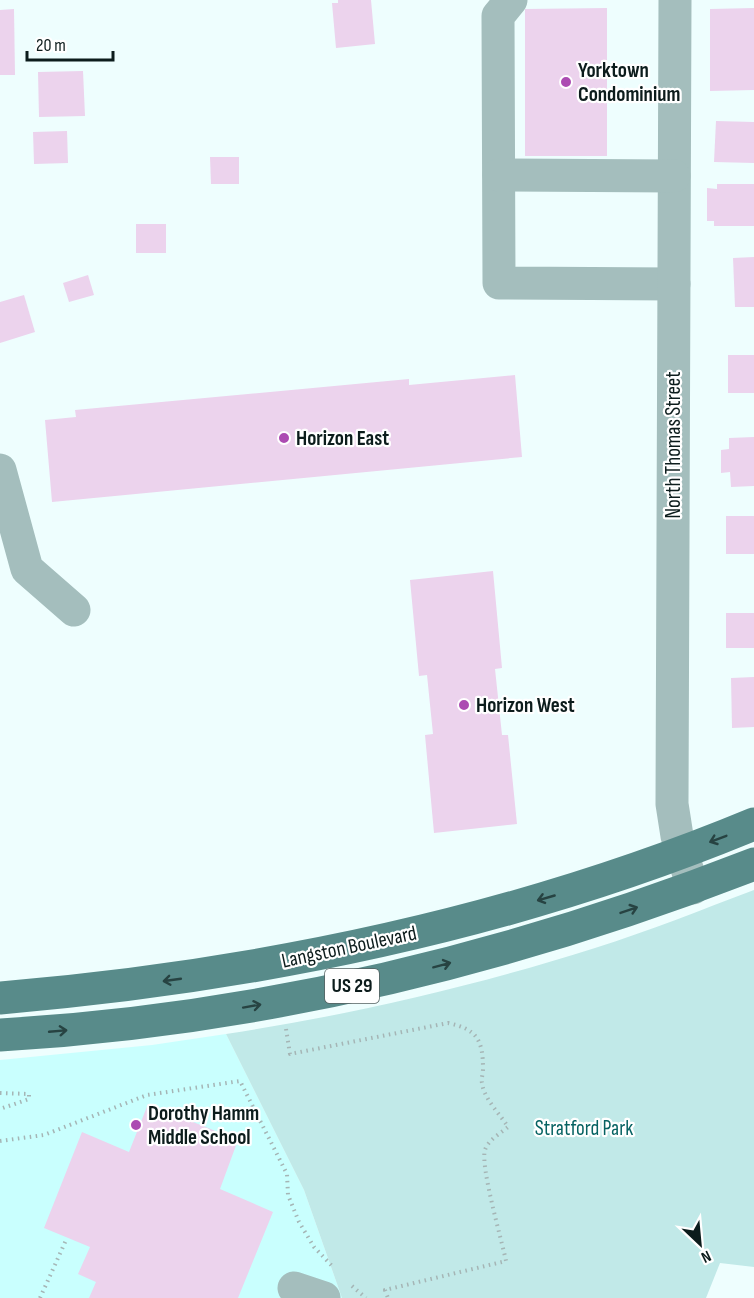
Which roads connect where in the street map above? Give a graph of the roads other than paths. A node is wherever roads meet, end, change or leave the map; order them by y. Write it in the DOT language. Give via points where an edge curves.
graph roads {
  1 [pos="511,0"];
  2 [pos="675,0"];
  3 [pos="498,175"];
  4 [pos="674,176"];
  5 [pos="674,284"];
  6 [pos="0,470"];
  7 [pos="74,610"];
  8 [pos="754,824"];
  9 [pos="681,852"];
  10 [pos="754,864"];
  11 [pos="693,888"];
  12 [pos="0,998"];
  13 [pos="0,1035"];
  1 -- 3 [label="street" via="498,16"];
  2 -- 4 [label="street, North Thomas Street"];
  3 -- 4 [label="street"];
  3 -- 5 [label="street" via="499,283"];
  4 -- 5 [label="street, North Thomas Street"];
  5 -- 9 [label="street, North Thomas Street" via="672,804"];
  6 -- 7 [label="street" via="27,568"];
  8 -- 9 [label="main road, Langston Boulevard / US 29, one-way"];
  9 -- 11 [label="street, North Thomas Street"];
  9 -- 12 [label="main road, Langston Boulevard / US 29, one-way" via="505,910 330,953 168,981"];
  10 -- 11 [label="main road, Langston Boulevard / US 29"];
  13 -- 11 [label="main road, Langston Boulevard / US 29, one-way" via="160,1020 335,990 536,940"];
}
